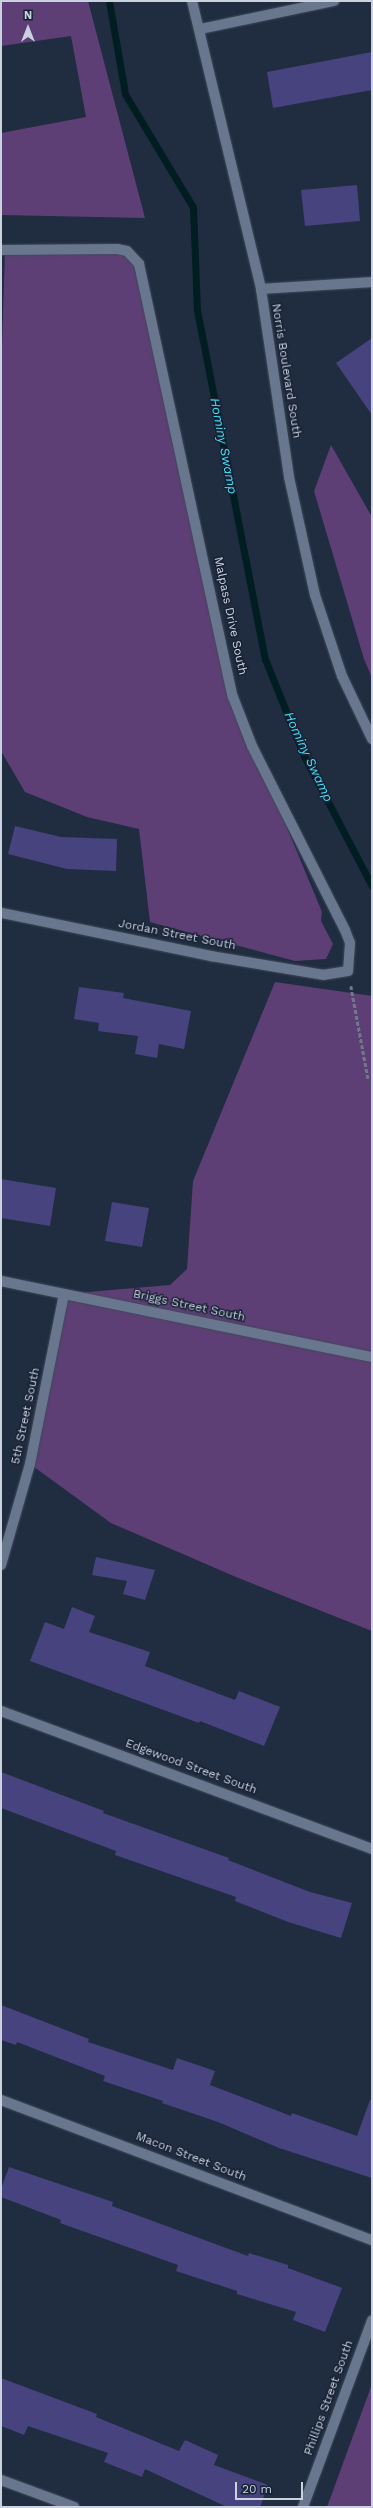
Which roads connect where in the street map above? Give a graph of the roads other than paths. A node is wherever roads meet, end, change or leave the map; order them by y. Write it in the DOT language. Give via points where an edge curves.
graph roads {
  1 [pos="192,1"];
  2 [pos="334,1"];
  3 [pos="200,29"];
  4 [pos="1,250"];
  5 [pos="372,282"];
  6 [pos="261,289"];
  7 [pos="372,739"];
  8 [pos="1,913"];
  9 [pos="348,971"];
  10 [pos="1,1281"];
  11 [pos="64,1294"];
  12 [pos="372,1357"];
  13 [pos="1,1565"];
  14 [pos="1,1711"];
  15 [pos="372,1849"];
  16 [pos="1,2100"];
  17 [pos="372,2240"];
  18 [pos="372,2320"];
  19 [pos="1,2480"];
  20 [pos="74,2507"];
  21 [pos="302,2507"];
  1 -- 3 [label="street, Norris Boulevard South"];
  2 -- 3 [label="street"];
  3 -- 6 [label="street, Norris Boulevard South"];
  4 -- 9 [label="street, Malpass Drive South" via="87,247 127,251 139,264 233,697 252,746 345,930 350,943"];
  5 -- 6 [label="street"];
  6 -- 7 [label="street, Norris Boulevard South" via="289,477 315,595 342,676"];
  8 -- 9 [label="street, Jordan Street South" via="211,956 317,974 342,974"];
  10 -- 11 [label="street, Briggs Street South"];
  11 -- 12 [label="street, Briggs Street South"];
  11 -- 13 [label="street, 5th Street South" via="30,1464"];
  14 -- 15 [label="street, Edgewood Street South"];
  16 -- 17 [label="street, Macon Street South"];
  18 -- 21 [label="street, Phillips Street South"];
  19 -- 20 [label="street"];
}
